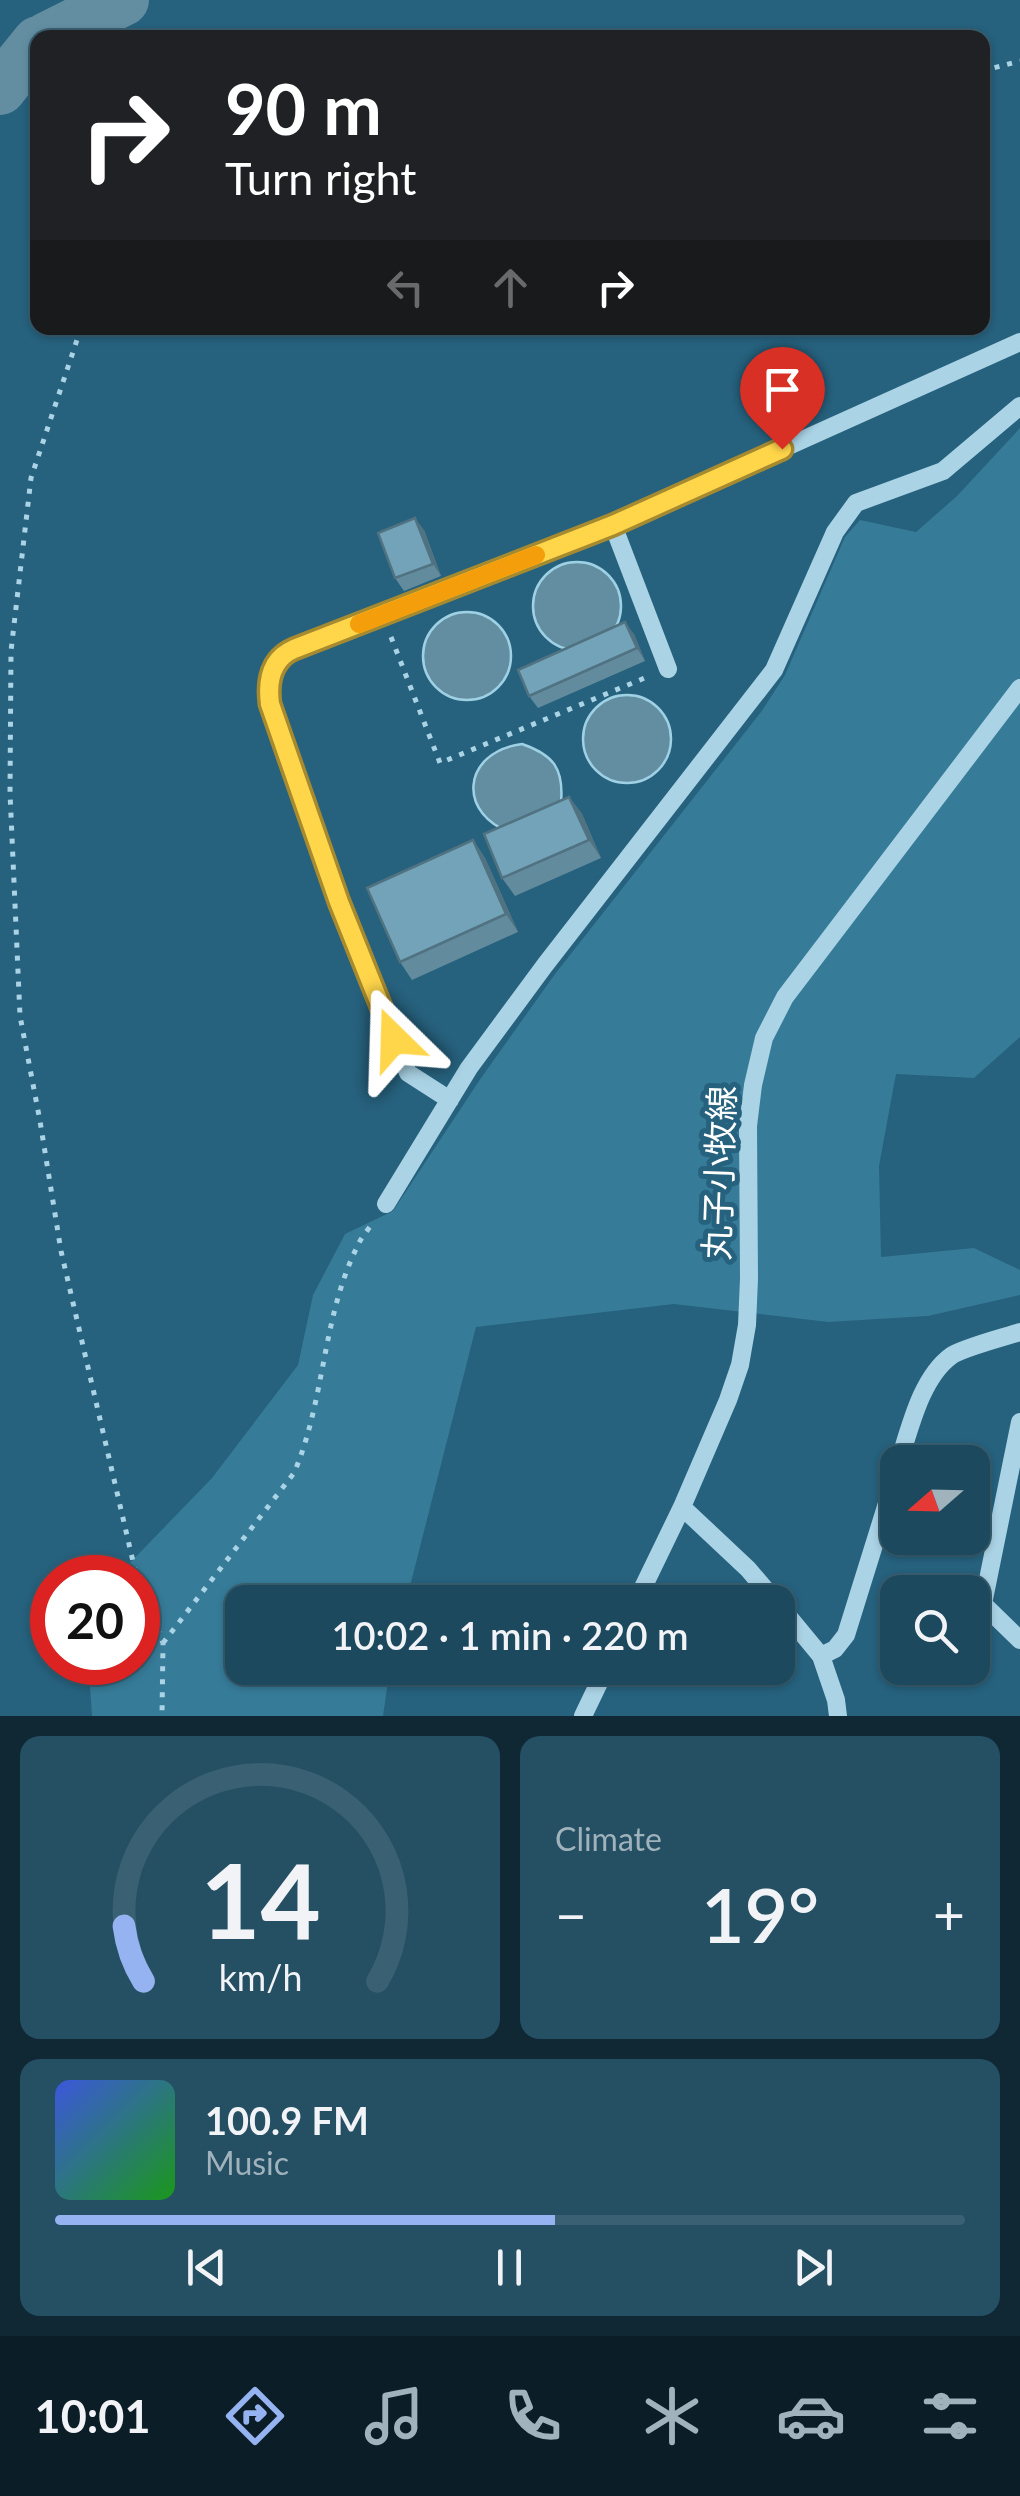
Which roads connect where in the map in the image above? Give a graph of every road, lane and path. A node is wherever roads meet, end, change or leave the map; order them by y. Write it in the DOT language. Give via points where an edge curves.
graph roads {
  1 [pos="1020,61"];
  2 [pos="990,69"];
  3 [pos="79,335"];
  4 [pos="1020,342"];
  5 [pos="1020,406"];
  6 [pos="613,525"];
  7 [pos="382,615"];
  8 [pos="668,668"];
  9 [pos="1020,688"];
  10 [pos="450,1100"];
  11 [pos="386,1204"];
  12 [pos="1020,1332"];
  13 [pos="1020,1422"];
  14 [pos="905,1445"];
  15 [pos="682,1507"];
  16 [pos="880,1524"];
  17 [pos="644,1585"];
  18 [pos="762,1585"];
  19 [pos="795,1625"];
  20 [pos="1020,1640"];
  21 [pos="163,1643"];
  22 [pos="820,1656"];
  23 [pos="598,1685"];
  24 [pos="162,1716"];
  25 [pos="583,1716"];
  26 [pos="838,1716"];
  1 -- 2 [label="path"];
  3 -- 21 [label="path" via="31,478 10,651 20,1016 61,1251 135,1570"];
  4 -- 6 [label="street"];
  5 -- 10 [label="street" via="942,471 856,503 835,532 774,670 545,964"];
  6 -- 7 [label="street"];
  6 -- 8 [label="street"];
  7 -- 8 [label="path" via="440,763"];
  7 -- 10 [label="street" via="283,654 268,690 339,902 408,1073"];
  9 -- 15 [label="street, 丸子小牧線" via="785,996 764,1038 748,1126 747,1325 728,1400"];
  10 -- 11 [label="street"];
  11 -- 21 [label="path" via="358,1245 336,1304 294,1473"];
  12 -- 14 [label="street" via="952,1355 921,1395"];
  13 -- 20 [label="street" via="983,1604"];
  15 -- 17 [label="street, 丸子小牧線"];
  15 -- 18 [label="street"];
  16 -- 22 [label="street" via="846,1635"];
  19 -- 22 [label="street"];
  21 -- 24 [label="path"];
  22 -- 26 [label="street"];
  23 -- 25 [label="street"];
}
